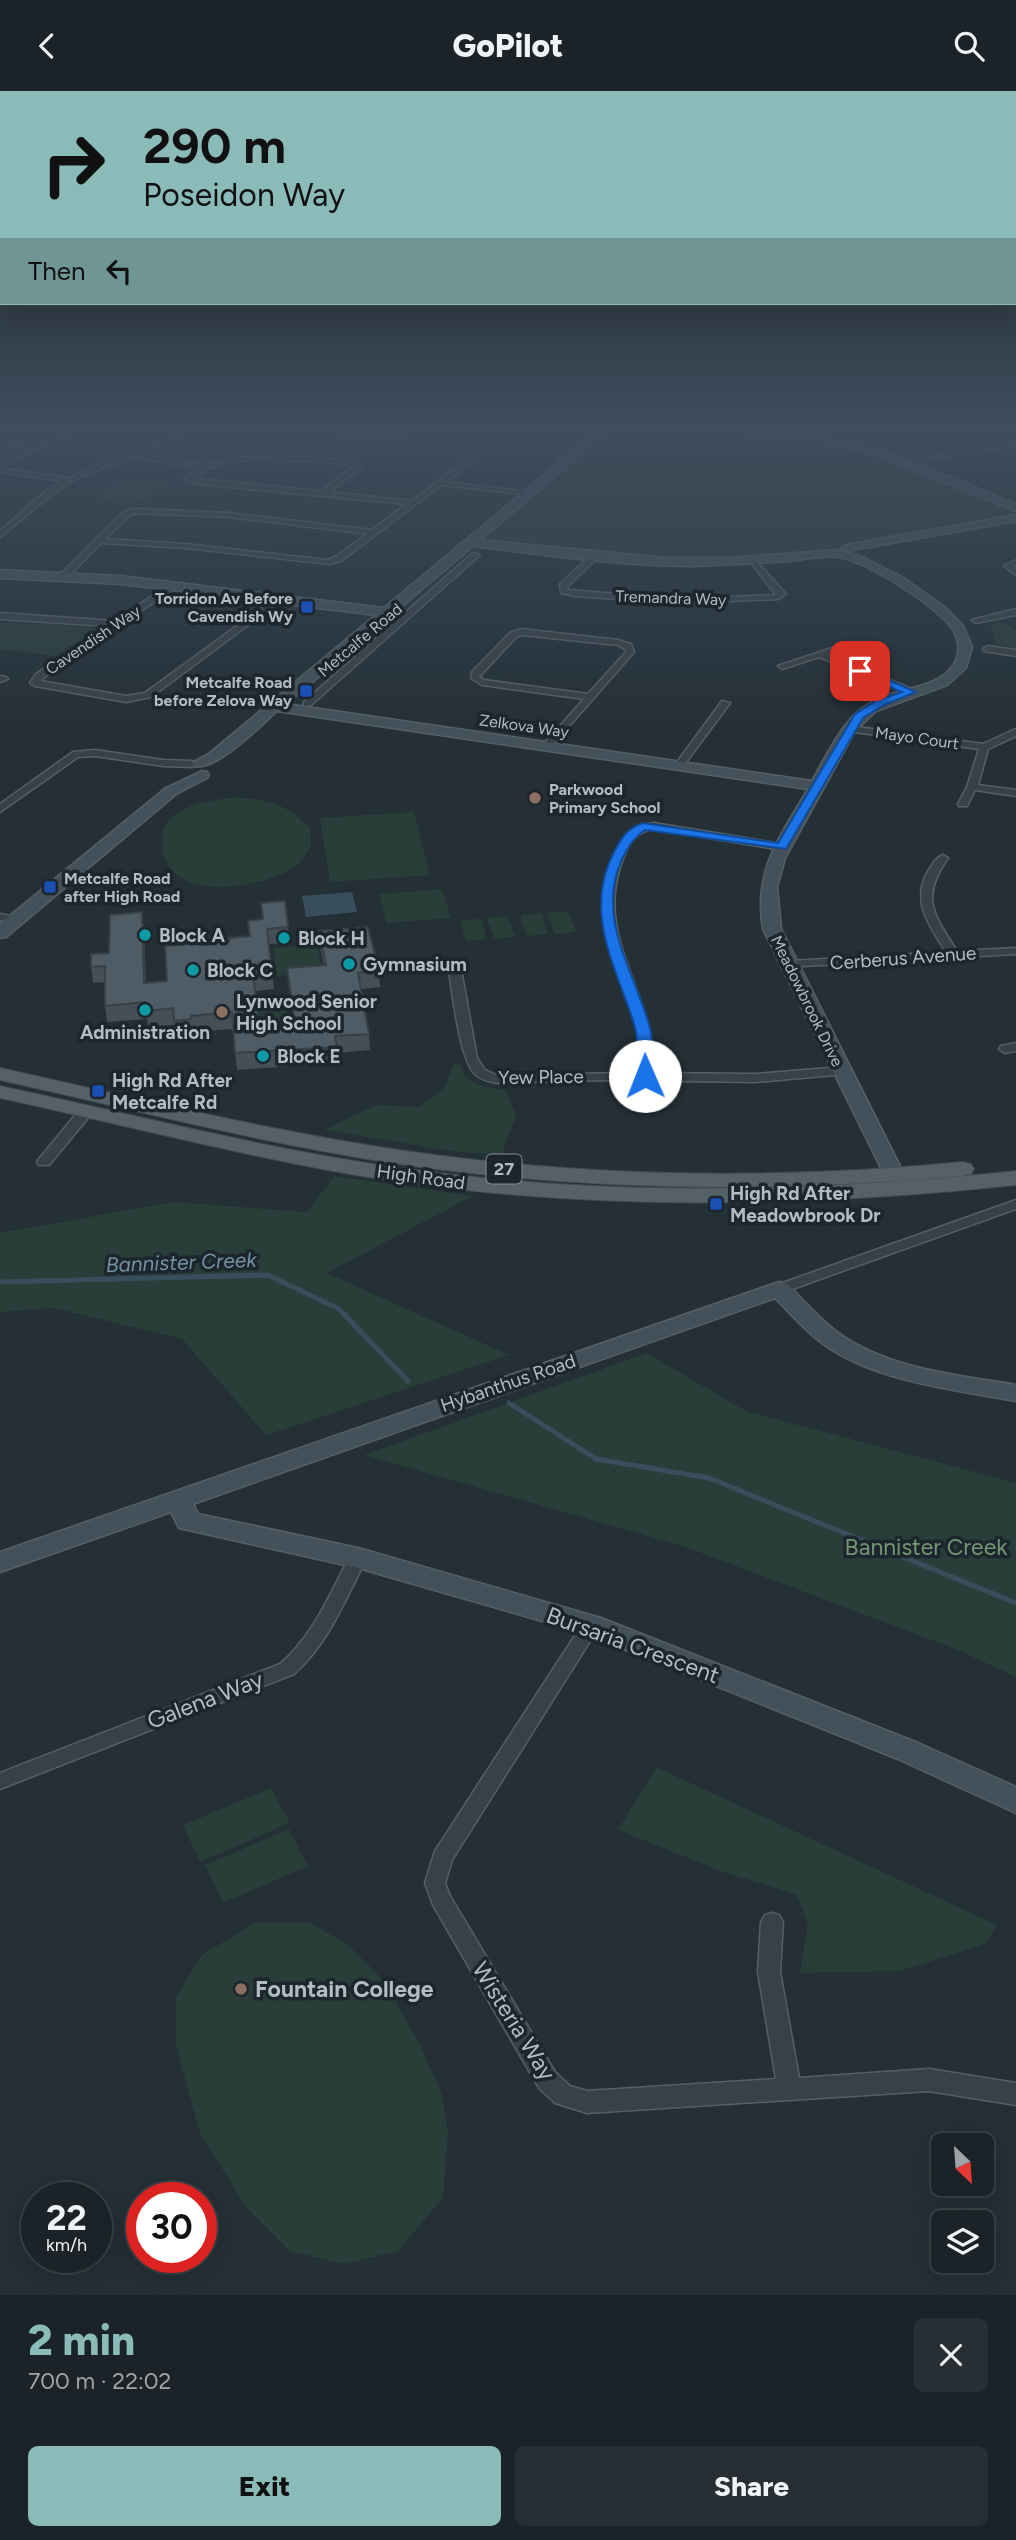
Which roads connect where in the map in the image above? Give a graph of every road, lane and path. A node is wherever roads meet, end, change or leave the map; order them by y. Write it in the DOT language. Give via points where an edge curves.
graph roads {
  1 [pos="111,529"];
  2 [pos="340,529"];
  3 [pos="378,529"];
  4 [pos="488,529"];
  5 [pos="958,529"];
  6 [pos="373,533"];
  7 [pos="99,541"];
  8 [pos="474,544"];
  9 [pos="845,553"];
  10 [pos="595,556"];
  11 [pos="754,561"];
  12 [pos="1016,562"];
  13 [pos="0,573"];
  14 [pos="1016,573"];
  15 [pos="63,577"];
  16 [pos="173,586"];
  17 [pos="278,600"];
  18 [pos="1016,612"];
  19 [pos="386,614"];
  20 [pos="0,616"];
  21 [pos="976,620"];
  22 [pos="117,624"];
  23 [pos="367,631"];
  24 [pos="388,634"];
  25 [pos="848,646"];
  26 [pos="987,649"];
  27 [pos="1016,653"];
  28 [pos="819,654"];
  29 [pos="782,666"];
  30 [pos="911,692"];
  31 [pos="590,697"];
  32 [pos="725,703"];
  33 [pos="307,704"];
  34 [pos="276,707"];
  35 [pos="850,729"];
  36 [pos="1016,732"];
  37 [pos="546,747"];
  38 [pos="984,747"];
  39 [pos="678,767"];
  40 [pos="196,769"];
  41 [pos="816,787"];
  42 [pos="972,787"];
  43 [pos="1016,793"];
  44 [pos="963,804"];
  45 [pos="0,809"];
  46 [pos="782,847"];
  47 [pos="943,858"];
  48 [pos="0,917"];
  49 [pos="18,920"];
  50 [pos="0,933"];
  51 [pos="0,941"];
  52 [pos="1016,951"];
  53 [pos="953,954"];
  54 [pos="454,964"];
  55 [pos="790,965"];
  56 [pos="841,1071"];
  57 [pos="0,1074"];
  58 [pos="645,1076"];
  59 [pos="0,1092"];
  60 [pos="87,1110"];
  61 [pos="44,1162"];
  62 [pos="1016,1162"];
  63 [pos="1016,1178"];
  64 [pos="898,1182"];
  65 [pos="1016,1204"];
  66 [pos="779,1289"];
  67 [pos="1016,1393"];
  68 [pos="205,1490"];
  69 [pos="179,1500"];
  70 [pos="236,1530"];
  71 [pos="358,1558"];
  72 [pos="0,1562"];
  73 [pos="590,1625"];
  74 [pos="0,1781"];
  75 [pos="1016,1801"];
  76 [pos="772,1921"];
  77 [pos="789,2088"];
  78 [pos="1016,2094"];
  1 -- 7 [label="street"];
  2 -- 6 [label="street"];
  3 -- 6 [label="street"];
  4 -- 8 [label="street, Metcalfe Road"];
  5 -- 9 [label="street"];
  6 -- 7 [label="street" via="329,562"];
  7 -- 15 [label="street"];
  8 -- 10 [label="street"];
  8 -- 19 [label="street, Metcalfe Road"];
  8 -- 24 [label="street"];
  9 -- 11 [label="street"];
  9 -- 21 [label="street"];
  10 -- 11 [label="street"];
  10 -- 11 [label="street, Tremandra Way" via="564,590 682,601 782,594"];
  12 -- 14 [label="street" via="1008,566"];
  13 -- 15 [label="street"];
  15 -- 16 [label="street"];
  16 -- 17 [label="street"];
  16 -- 22 [label="street, Cavendish Way"];
  17 -- 19 [label="street"];
  17 -- 22 [label="street, Cavendish Way" via="139,699 35,683"];
  18 -- 21 [label="street"];
  19 -- 23 [label="street, Metcalfe Road"];
  20 -- 22 [label="street"];
  21 -- 26 [label="street" via="987,639"];
  23 -- 24 [label="street"];
  23 -- 34 [label="street, Metcalfe Road"];
  24 -- 33 [label="street"];
  25 -- 28 [label="street"];
  26 -- 27 [label="street"];
  26 -- 30 [label="street, Meadowbrook Drive" via="975,666 960,675"];
  28 -- 29 [label="street"];
  28 -- 30 [label="street"];
  30 -- 35 [label="street, Meadowbrook Drive" via="868,709"];
  31 -- 31 [label="street" via="630,652 628,646 522,632 513,635 475,674 482,682"];
  31 -- 37 [label="street"];
  32 -- 39 [label="street"];
  34 -- 37 [label="street, Zelkova Way"];
  34 -- 40 [label="street, Metcalfe Road"];
  35 -- 38 [label="street, Mayo Court"];
  35 -- 41 [label="street, Meadowbrook Drive"];
  36 -- 38 [label="street, Mayo Court"];
  37 -- 39 [label="street, Zelkova Way"];
  38 -- 42 [label="street, Mayo Court"];
  39 -- 41 [label="street, Zelkova Way"];
  40 -- 45 [label="street" via="76,754"];
  40 -- 49 [label="street, Metcalfe Road"];
  41 -- 46 [label="street, Meadowbrook Drive"];
  42 -- 43 [label="street"];
  42 -- 44 [label="street, Mayo Court"];
  46 -- 55 [label="street, Meadowbrook Drive" via="766,890 772,929"];
  46 -- 58 [label="street" via="654,826 629,835 608,876 606,899 608,929 644,1031"];
  47 -- 53 [label="street" via="924,892 925,904"];
  48 -- 49 [label="street"];
  49 -- 50 [label="street, Metcalfe Road"];
  49 -- 51 [label="street, Metcalfe Road"];
  52 -- 53 [label="street, Cerberus Avenue"];
  53 -- 55 [label="street, Cerberus Avenue"];
  54 -- 58 [label="street, Yew Place" via="471,1058 485,1077"];
  55 -- 56 [label="street, Meadowbrook Drive"];
  56 -- 58 [label="street, Yew Place" via="755,1078"];
  56 -- 64 [label="street, Meadowbrook Drive"];
  57 -- 64 [label="main road, High Road / 27" via="291,1138 435,1162 579,1176"];
  59 -- 60 [label="main road, High Road / 27"];
  60 -- 61 [label="street"];
  60 -- 64 [label="main road, High Road / 27" via="303,1158 465,1183 574,1193 789,1197"];
  62 -- 64 [label="main road, High Road / 27"];
  63 -- 64 [label="main road, High Road / 27"];
  65 -- 66 [label="street, Hybanthus Road"];
  66 -- 67 [label="street" via="851,1352 944,1381"];
  66 -- 68 [label="street, Hybanthus Road"];
  68 -- 69 [label="street, Hybanthus Road"];
  68 -- 70 [label="street, Bursaria Crescent" via="207,1514"];
  69 -- 70 [label="street, Bursaria Crescent" via="188,1521"];
  69 -- 72 [label="street, Hybanthus Road"];
  70 -- 71 [label="street, Bursaria Crescent"];
  71 -- 73 [label="street, Bursaria Crescent"];
  71 -- 74 [label="street, Galena Way" via="314,1640 287,1669"];
  73 -- 75 [label="street, Bursaria Crescent" via="908,1751"];
  73 -- 77 [label="street, Wisteria Way" via="442,1857 435,1884 440,1899 547,2080 563,2095 587,2102"];
  76 -- 77 [label="street" via="769,1972"];
  77 -- 78 [label="street, Wisteria Way" via="929,2080"];
}
